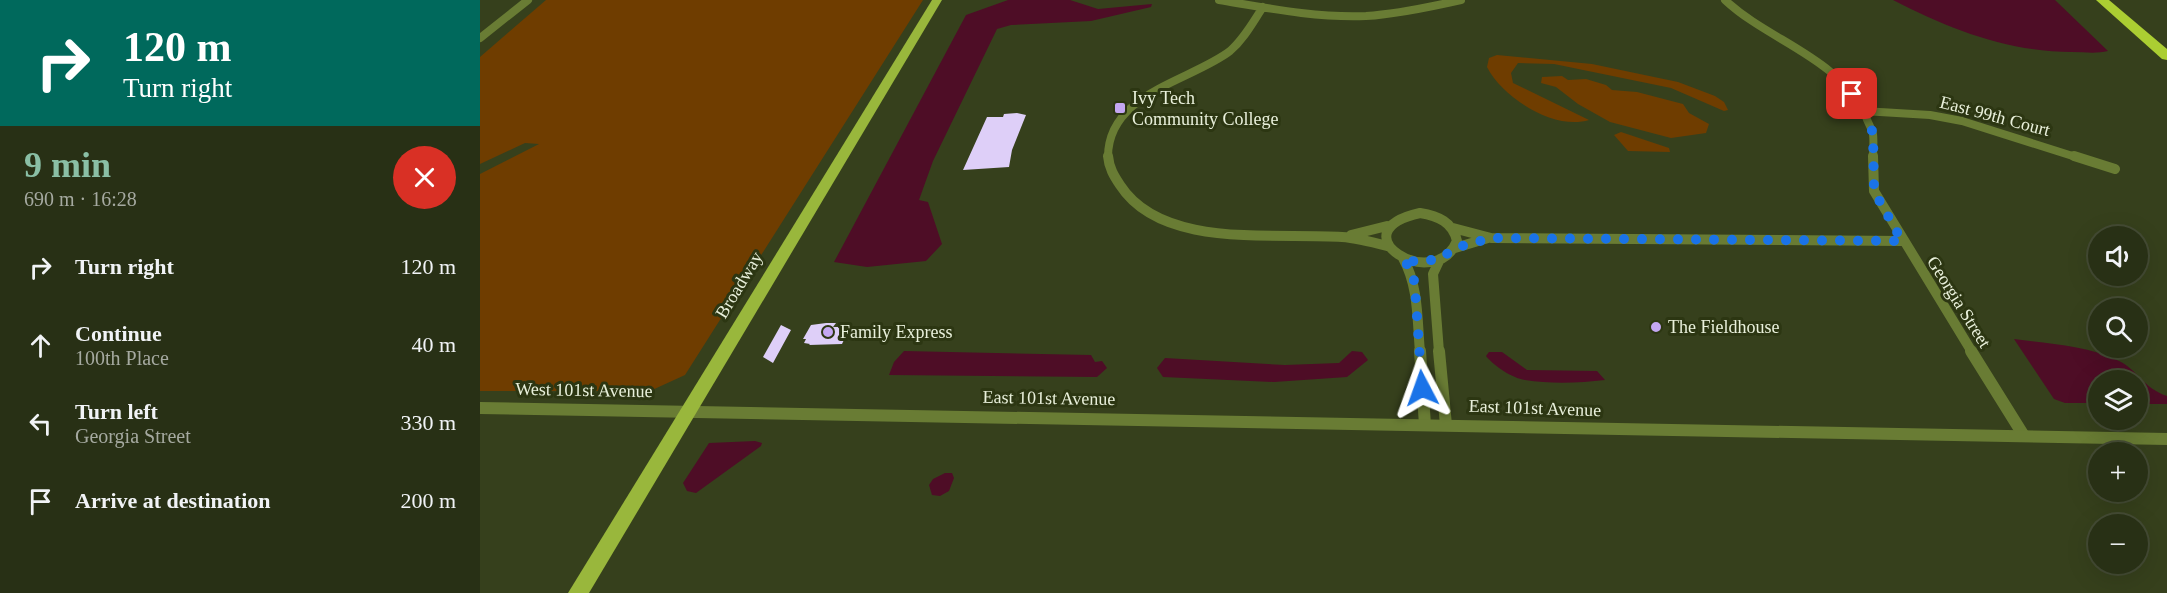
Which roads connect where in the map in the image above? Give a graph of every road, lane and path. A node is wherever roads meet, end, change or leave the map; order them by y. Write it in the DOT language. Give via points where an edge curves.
graph roads {
  1 [pos="528,0"];
  2 [pos="937,0"];
  3 [pos="1219,0"];
  4 [pos="1461,0"];
  5 [pos="1725,0"];
  6 [pos="2102,0"];
  7 [pos="2119,0"];
  8 [pos="1263,7"];
  9 [pos="480,39"];
  10 [pos="2167,40"];
  11 [pos="2167,56"];
  12 [pos="1863,111"];
  13 [pos="2115,169"];
  14 [pos="1387,225"];
  15 [pos="1453,228"];
  16 [pos="1341,237"];
  17 [pos="1491,238"];
  18 [pos="1902,241"];
  19 [pos="1387,246"];
  20 [pos="1455,248"];
  21 [pos="1403,258"];
  22 [pos="1440,259"];
  23 [pos="480,408"];
  24 [pos="687,412"];
  25 [pos="1425,424"];
  26 [pos="1446,425"];
  27 [pos="2024,436"];
  28 [pos="2167,439"];
  29 [pos="578,593"];
  1 -- 9 [label="street"];
  2 -- 24 [label="main road, Broadway"];
  3 -- 8 [label="street"];
  4 -- 8 [label="street" via="1368,15"];
  5 -- 12 [label="street, Georgia Street" via="1739,13 1822,63"];
  6 -- 11 [label="highway"];
  7 -- 10 [label="highway"];
  8 -- 16 [label="street" via="1228,52 1139,102 1124,117 1109,147 1108,165 1118,186 1135,205 1185,227 1216,233"];
  12 -- 13 [label="street, East 99th Court" via="1962,121"];
  12 -- 18 [label="street, Georgia Street" via="1873,133 1874,191"];
  14 -- 15 [label="street" via="1419,213 1433,215"];
  14 -- 16 [label="street"];
  14 -- 19 [label="street"];
  15 -- 17 [label="street"];
  15 -- 20 [label="street"];
  16 -- 19 [label="street"];
  17 -- 18 [label="street"];
  17 -- 20 [label="street"];
  18 -- 27 [label="street, Georgia Street"];
  19 -- 21 [label="street"];
  20 -- 22 [label="street"];
  21 -- 22 [label="street" via="1422,262"];
  21 -- 25 [label="street" via="1413,274 1415,288"];
  22 -- 26 [label="street" via="1433,274 1433,291"];
  23 -- 24 [label="street, West 101st Avenue"];
  24 -- 25 [label="street, East 101st Avenue"];
  24 -- 29 [label="main road, Broadway"];
  25 -- 26 [label="street, East 101st Avenue"];
  26 -- 27 [label="street, East 101st Avenue"];
  27 -- 28 [label="street, East 101st Avenue"];
}
